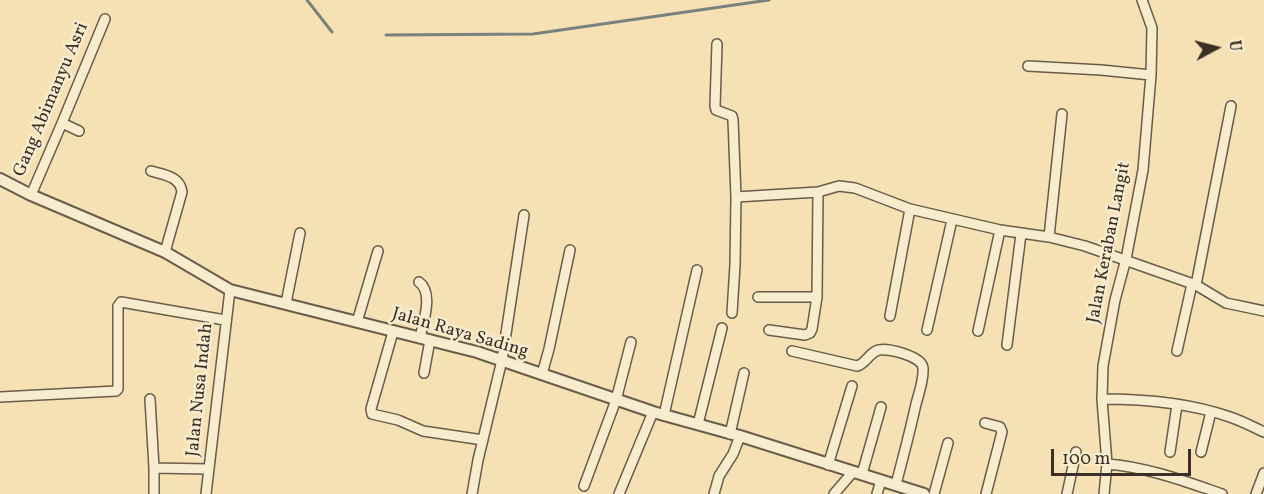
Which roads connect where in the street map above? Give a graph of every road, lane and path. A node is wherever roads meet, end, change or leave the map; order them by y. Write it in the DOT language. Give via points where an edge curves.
graph roads {
  1 [pos="1142,0"];
  2 [pos="105,19"];
  3 [pos="717,44"];
  4 [pos="1028,66"];
  5 [pos="1151,75"];
  6 [pos="1231,106"];
  7 [pos="1062,114"];
  8 [pos="62,123"];
  9 [pos="79,131"];
  10 [pos="151,171"];
  11 [pos="0,178"];
  12 [pos="818,192"];
  13 [pos="31,195"];
  14 [pos="736,197"];
  15 [pos="910,209"];
  16 [pos="524,215"];
  17 [pos="952,219"];
  18 [pos="1000,230"];
  19 [pos="300,233"];
  20 [pos="1021,234"];
  21 [pos="1049,237"];
  22 [pos="570,250"];
  23 [pos="378,251"];
  24 [pos="165,252"];
  25 [pos="1126,260"];
  26 [pos="697,270"];
  27 [pos="419,282"];
  28 [pos="1194,285"];
  29 [pos="230,290"];
  30 [pos="758,297"];
  31 [pos="817,297"];
  32 [pos="286,303"];
  33 [pos="1264,311"];
  34 [pos="732,313"];
  35 [pos="890,316"];
  36 [pos="225,320"];
  37 [pos="357,322"];
  38 [pos="722,328"];
  39 [pos="769,330"];
  40 [pos="927,330"];
  41 [pos="978,331"];
  42 [pos="393,332"];
  43 [pos="425,339"];
  44 [pos="631,342"];
  45 [pos="1007,345"];
  46 [pos="792,351"];
  47 [pos="1177,351"];
  48 [pos="502,360"];
  49 [pos="424,373"];
  50 [pos="744,373"];
  51 [pos="542,374"];
  52 [pos="852,386"];
  53 [pos="1102,397"];
  54 [pos="0,398"];
  55 [pos="150,399"];
  56 [pos="616,400"];
  57 [pos="1177,405"];
  58 [pos="881,407"];
  59 [pos="1211,412"];
  60 [pos="658,413"];
  61 [pos="985,423"];
  62 [pos="698,424"];
  63 [pos="1264,432"];
  64 [pos="735,435"];
  65 [pos="483,440"];
  66 [pos="948,443"];
  67 [pos="1076,452"];
  68 [pos="1170,452"];
  69 [pos="1201,452"];
  70 [pos="1107,464"];
  71 [pos="828,465"];
  72 [pos="154,468"];
  73 [pos="208,469"];
  74 [pos="1264,473"];
  75 [pos="857,474"];
  76 [pos="881,480"];
  77 [pos="896,484"];
  78 [pos="584,486"];
  79 [pos="154,494"];
  80 [pos="206,494"];
  81 [pos="472,494"];
  82 [pos="619,494"];
  83 [pos="714,494"];
  84 [pos="834,494"];
  85 [pos="877,494"];
  86 [pos="924,494"];
  87 [pos="934,494"];
  88 [pos="986,494"];
  89 [pos="1067,494"];
  90 [pos="1104,494"];
  91 [pos="1222,494"];
  92 [pos="1256,494"];
  1 -- 5 [label="street, Jalan Keraban Langit" via="1152,28"];
  2 -- 8 [label="street, Gang Abimanyu Asri"];
  3 -- 14 [label="street" via="715,106 732,116"];
  4 -- 5 [label="street"];
  5 -- 25 [label="street, Jalan Keraban Langit" via="1143,170"];
  6 -- 28 [label="street"];
  7 -- 21 [label="street"];
  8 -- 9 [label="street"];
  8 -- 13 [label="street, Gang Abimanyu Asri"];
  10 -- 24 [label="street" via="181,184"];
  11 -- 13 [label="street, Jalan Raya Sading"];
  12 -- 14 [label="street"];
  12 -- 15 [label="street" via="839,186 855,188"];
  12 -- 31 [label="street"];
  13 -- 24 [label="street, Jalan Raya Sading"];
  14 -- 34 [label="street"];
  15 -- 17 [label="street"];
  15 -- 35 [label="street"];
  16 -- 48 [label="street"];
  17 -- 18 [label="street"];
  17 -- 40 [label="street"];
  18 -- 20 [label="street"];
  18 -- 41 [label="street"];
  19 -- 32 [label="street"];
  20 -- 21 [label="street"];
  20 -- 45 [label="street"];
  21 -- 25 [label="street"];
  22 -- 51 [label="street"];
  23 -- 37 [label="street"];
  24 -- 29 [label="street, Jalan Raya Sading"];
  25 -- 28 [label="street"];
  25 -- 53 [label="street, Jalan Keraban Langit" via="1115,300"];
  26 -- 60 [label="street"];
  27 -- 43 [label="street" via="427,292"];
  28 -- 33 [label="street" via="1226,303"];
  28 -- 47 [label="street"];
  29 -- 32 [label="street, Jalan Raya Sading"];
  29 -- 36 [label="street, Jalan Nusa Indah"];
  30 -- 31 [label="street"];
  31 -- 39 [label="street" via="810,333"];
  32 -- 37 [label="street, Jalan Raya Sading"];
  36 -- 54 [label="street" via="121,302 116,391"];
  36 -- 73 [label="street, Jalan Nusa Indah"];
  37 -- 42 [label="street, Jalan Raya Sading"];
  38 -- 62 [label="street"];
  42 -- 43 [label="street, Jalan Raya Sading"];
  42 -- 65 [label="street" via="371,412 423,431"];
  43 -- 48 [label="street, Jalan Raya Sading"];
  43 -- 49 [label="street"];
  44 -- 56 [label="street"];
  46 -- 77 [label="street" via="857,366 877,350 890,350 922,363 919,393"];
  48 -- 51 [label="street, Jalan Raya Sading"];
  48 -- 65 [label="street"];
  50 -- 64 [label="street"];
  51 -- 56 [label="street, Jalan Raya Sading"];
  52 -- 71 [label="street"];
  53 -- 57 [label="street"];
  53 -- 70 [label="street, Jalan Keraban Langit"];
  55 -- 72 [label="street"];
  56 -- 60 [label="street, Jalan Raya Sading"];
  56 -- 78 [label="street"];
  57 -- 59 [label="street"];
  57 -- 68 [label="street"];
  58 -- 75 [label="street"];
  59 -- 63 [label="street"];
  59 -- 69 [label="street"];
  60 -- 62 [label="street, Jalan Raya Sading"];
  60 -- 82 [label="street"];
  61 -- 88 [label="street" via="1000,427 1002,432"];
  62 -- 64 [label="street, Jalan Raya Sading"];
  64 -- 71 [label="street, Jalan Raya Sading"];
  64 -- 83 [label="street" via="733,454 719,476"];
  65 -- 81 [label="street"];
  66 -- 87 [label="street"];
  67 -- 89 [label="street"];
  70 -- 90 [label="street, Jalan Keraban Langit"];
  70 -- 91 [label="street" via="1168,476"];
  71 -- 75 [label="street, Jalan Raya Sading"];
  72 -- 73 [label="street"];
  72 -- 79 [label="street"];
  73 -- 80 [label="street, Jalan Nusa Indah"];
  74 -- 92 [label="street"];
  75 -- 76 [label="street, Jalan Raya Sading"];
  75 -- 84 [label="street"];
  76 -- 77 [label="street, Jalan Raya Sading"];
  76 -- 85 [label="street"];
  77 -- 86 [label="street, Jalan Raya Sading"];
}
